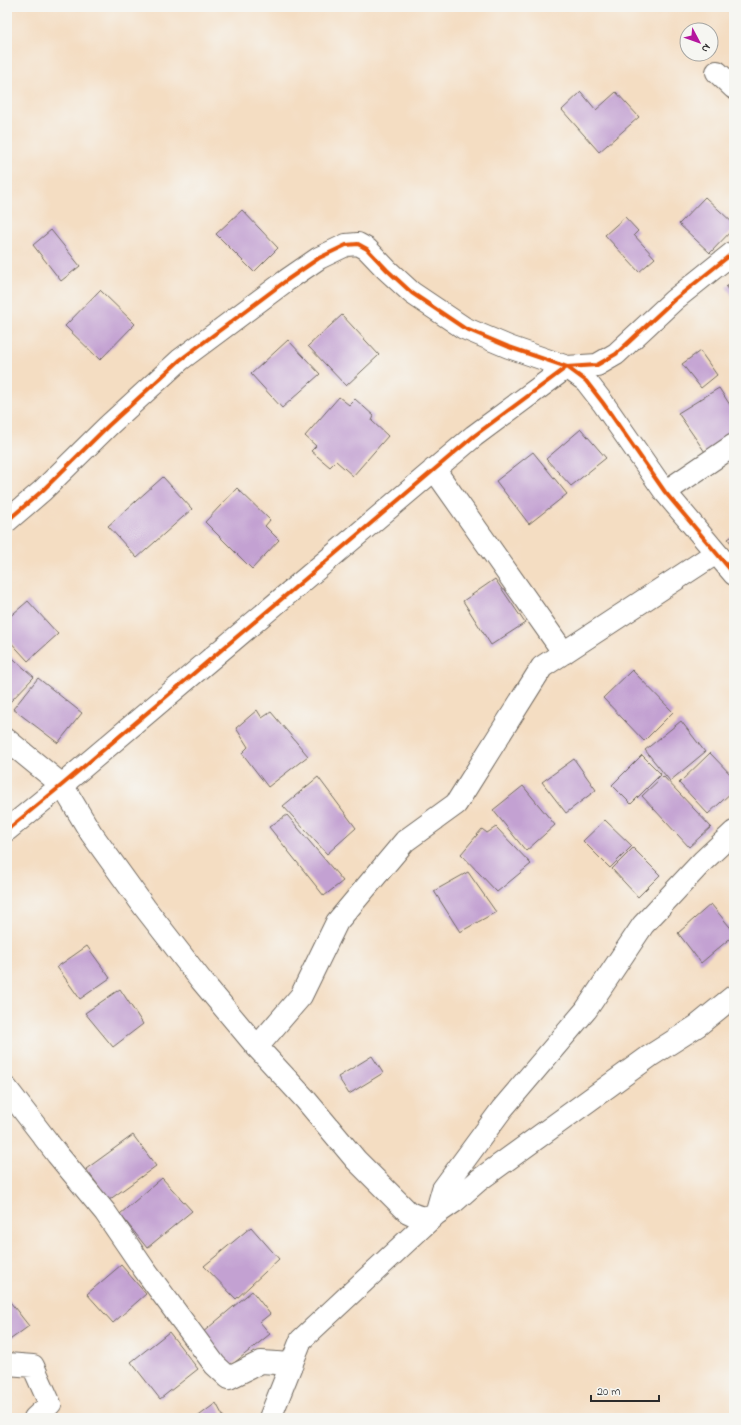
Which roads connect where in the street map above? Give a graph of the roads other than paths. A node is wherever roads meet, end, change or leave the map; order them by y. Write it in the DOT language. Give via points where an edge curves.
graph roads {
  1 [pos="717,72"];
  2 [pos="734,88"];
  3 [pos="734,252"];
  4 [pos="567,367"];
  5 [pos="734,445"];
  6 [pos="434,469"];
  7 [pos="664,492"];
  8 [pos="7,521"];
  9 [pos="716,553"];
  10 [pos="734,574"];
  11 [pos="564,653"];
  12 [pos="7,740"];
  13 [pos="62,785"];
  14 [pos="7,830"];
  15 [pos="734,832"];
  16 [pos="734,996"];
  17 [pos="257,1047"];
  18 [pos="7,1089"];
  19 [pos="436,1214"];
  20 [pos="7,1364"];
  21 [pos="292,1364"];
  22 [pos="35,1418"];
  23 [pos="270,1418"];
  1 -- 2 [label="street"];
  3 -- 4 [label="street" via="674,300 616,354 597,365"];
  4 -- 6 [label="street"];
  4 -- 7 [label="street" via="586,381"];
  4 -- 8 [label="street" via="464,328 412,293 367,249 358,244 346,245 306,267 180,360"];
  5 -- 7 [label="street"];
  6 -- 11 [label="street"];
  6 -- 13 [label="street"];
  7 -- 9 [label="street"];
  9 -- 10 [label="street"];
  9 -- 11 [label="street"];
  11 -- 17 [label="street" via="542,667 456,804 405,841 337,922 301,996"];
  12 -- 13 [label="street"];
  13 -- 14 [label="street"];
  13 -- 17 [label="street" via="91,833 144,908"];
  15 -- 19 [label="street" via="643,925 586,1010 502,1110 443,1189"];
  16 -- 19 [label="street" via="697,1026 650,1056"];
  17 -- 19 [label="street" via="356,1160 408,1212 428,1218"];
  18 -- 21 [label="street" via="56,1154 105,1212 215,1366 228,1378 261,1362"];
  19 -- 21 [label="street" via="301,1340"];
  20 -- 22 [label="street" via="33,1366 50,1404"];
  21 -- 23 [label="street"];
}
